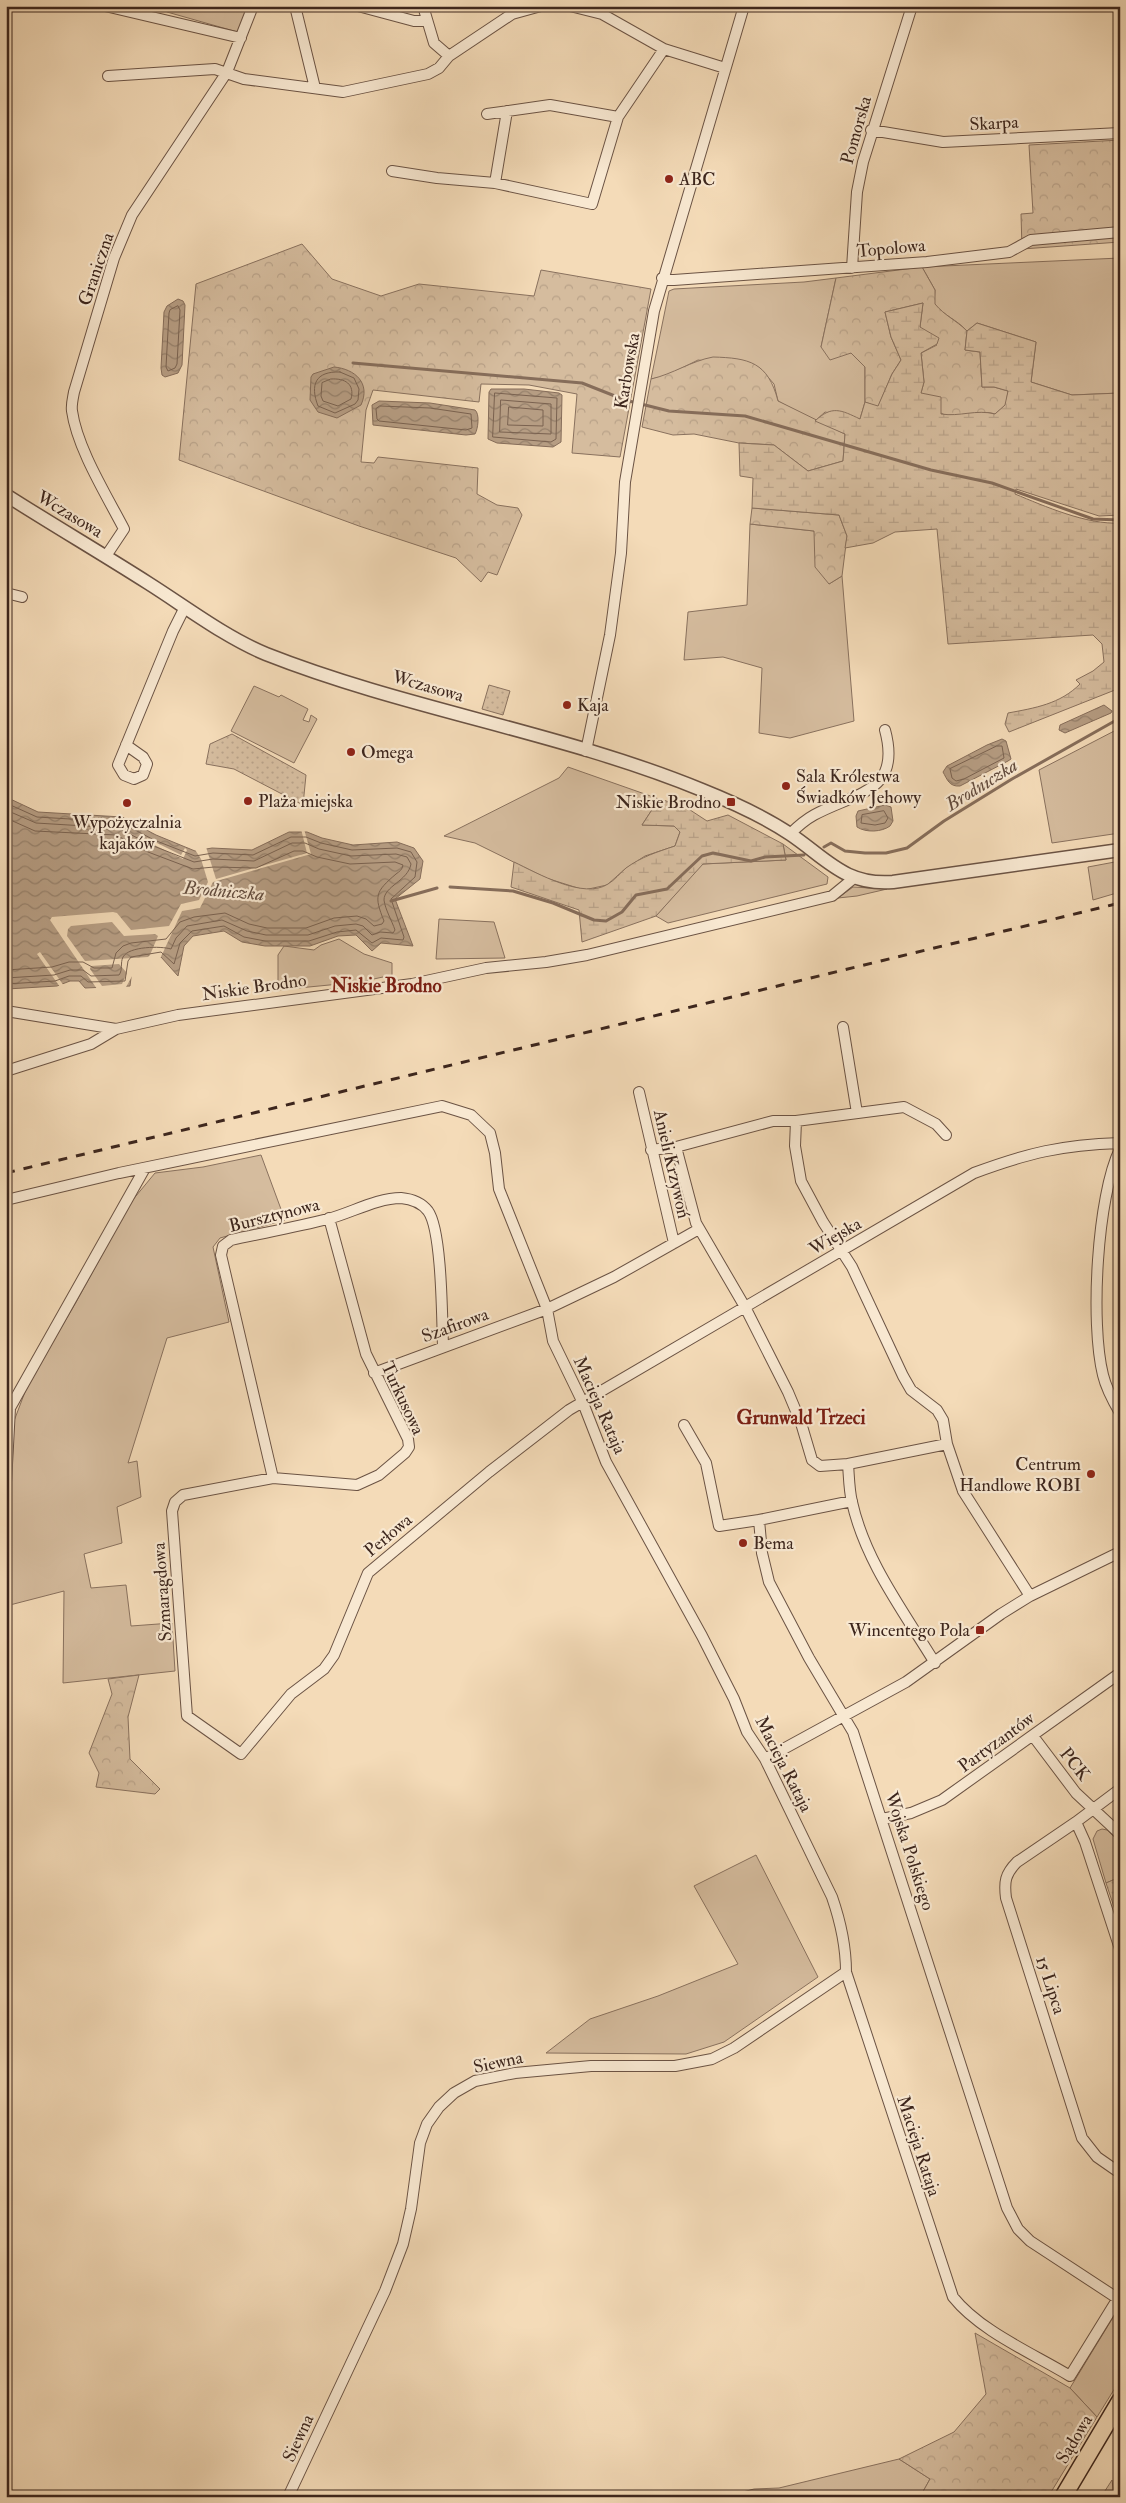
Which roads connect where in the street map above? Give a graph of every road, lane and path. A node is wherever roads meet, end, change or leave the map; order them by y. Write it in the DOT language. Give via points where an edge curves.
graph roads {
  1 [pos="105,6"];
  2 [pos="253,6"];
  3 [pos="295,6"];
  4 [pos="358,6"];
  5 [pos="423,6"];
  6 [pos="541,6"];
  7 [pos="570,6"];
  8 [pos="744,6"];
  9 [pos="912,6"];
  10 [pos="427,21"];
  11 [pos="241,38"];
  12 [pos="664,49"];
  13 [pos="449,56"];
  14 [pos="725,68"];
  15 [pos="227,72"];
  16 [pos="108,76"];
  17 [pos="315,88"];
  18 [pos="507,112"];
  19 [pos="487,114"];
  20 [pos="618,117"];
  21 [pos="871,130"];
  22 [pos="1120,133"];
  23 [pos="392,171"];
  24 [pos="495,183"];
  25 [pos="1120,232"];
  26 [pos="852,268"];
  27 [pos="662,278"];
  28 [pos="6,495"];
  29 [pos="106,556"];
  30 [pos="6,593"];
  31 [pos="22,597"];
  32 [pos="185,607"];
  33 [pos="885,730"];
  34 [pos="126,745"];
  35 [pos="586,751"];
  36 [pos="790,834"];
  37 [pos="1120,850"];
  38 [pos="854,878"];
  39 [pos="6,1010"];
  40 [pos="843,1027"];
  41 [pos="116,1029"];
  42 [pos="6,1071"];
  43 [pos="639,1092"];
  44 [pos="858,1113"];
  45 [pos="796,1121"];
  46 [pos="946,1135"];
  47 [pos="1120,1143"];
  48 [pos="676,1147"];
  49 [pos="1120,1149"];
  50 [pos="652,1150"];
  51 [pos="145,1168"];
  52 [pos="6,1200"];
  53 [pos="329,1218"];
  54 [pos="699,1229"];
  55 [pos="674,1243"];
  56 [pos="842,1251"];
  57 [pos="746,1307"];
  58 [pos="547,1309"];
  59 [pos="443,1347"];
  60 [pos="374,1373"];
  61 [pos="583,1403"];
  62 [pos="1120,1413"];
  63 [pos="684,1425"];
  64 [pos="948,1444"];
  65 [pos="848,1464"];
  66 [pos="274,1478"];
  67 [pos="6,1483"];
  68 [pos="852,1501"];
  69 [pos="759,1520"];
  70 [pos="1120,1552"];
  71 [pos="1030,1596"];
  72 [pos="934,1663"];
  73 [pos="1120,1673"];
  74 [pos="844,1717"];
  75 [pos="1033,1736"];
  76 [pos="241,1754"];
  77 [pos="765,1759"];
  78 [pos="1120,1789"];
  79 [pos="1093,1810"];
  80 [pos="882,1819"];
  81 [pos="1076,1822"];
  82 [pos="1120,1834"];
  83 [pos="1120,1949"];
  84 [pos="846,1972"];
  85 [pos="1120,2173"];
  86 [pos="1119,2298"];
  87 [pos="1070,2376"];
  88 [pos="1120,2401"];
  89 [pos="288,2497"];
  90 [pos="1062,2497"];
  1 -- 11 [label="street"];
  2 -- 11 [label="street, Graniczna"];
  3 -- 17 [label="street"];
  4 -- 10 [label="street" via="414,21"];
  5 -- 10 [label="street"];
  6 -- 13 [label="street" via="512,14"];
  7 -- 12 [label="street" via="602,14"];
  8 -- 14 [label="street, Karbowska"];
  9 -- 21 [label="street, Pomorska"];
  10 -- 13 [label="street" via="434,43"];
  11 -- 15 [label="street, Graniczna"];
  12 -- 14 [label="street"];
  12 -- 20 [label="street"];
  13 -- 17 [label="street" via="439,68 428,74 343,92"];
  14 -- 27 [label="street, Karbowska"];
  15 -- 16 [label="street" via="215,69"];
  15 -- 17 [label="street" via="244,79"];
  15 -- 29 [label="street, Graniczna" via="132,214 114,258 74,392 71,410 76,427 124,529"];
  18 -- 19 [label="street"];
  18 -- 20 [label="street" via="550,105"];
  18 -- 24 [label="street"];
  20 -- 24 [label="street" via="592,204"];
  21 -- 22 [label="street, Skarpa" via="943,142"];
  21 -- 26 [label="street, Pomorska" via="857,192"];
  23 -- 24 [label="street"];
  25 -- 26 [label="street, Topolowa" via="1031,240 1009,252"];
  26 -- 27 [label="street, Topolowa" via="674,280"];
  27 -- 35 [label="street, Karbowska" via="638,396 625,482 621,553 610,635"];
  28 -- 29 [label="street, Wczasowa"];
  29 -- 32 [label="street, Wczasowa"];
  30 -- 31 [label="street"];
  32 -- 34 [label="street"];
  32 -- 35 [label="street, Wczasowa" via="263,652 297,665"];
  33 -- 36 [label="street" via="890,756 884,777 867,793 815,814"];
  35 -- 36 [label="street, Wczasowa" via="694,786 744,808"];
  36 -- 38 [label="street, Wczasowa"];
  37 -- 38 [label="street" via="893,882 878,883"];
  38 -- 41 [label="street, Niskie Brodno" via="832,896 587,955 486,968 412,984 178,1015"];
  39 -- 41 [label="street, Niskie Brodno"];
  40 -- 44 [label="street"];
  41 -- 42 [label="street" via="91,1044"];
  43 -- 50 [label="street, Anieli Krzywoń"];
  44 -- 45 [label="street"];
  44 -- 46 [label="street" via="904,1107 936,1124"];
  45 -- 48 [label="street" via="749,1126"];
  45 -- 56 [label="street" via="795,1146 801,1181"];
  47 -- 56 [label="street, Wiejska" via="1048,1149 974,1174"];
  48 -- 50 [label="street"];
  48 -- 54 [label="street"];
  49 -- 62 [label="street" via="1113,1163 1107,1192 1097,1324 1103,1374"];
  50 -- 55 [label="street, Anieli Krzywoń"];
  51 -- 52 [label="street"];
  51 -- 58 [label="street, Macieja Rataja" via="442,1106 471,1115 490,1133 499,1189"];
  51 -- 67 [label="street" via="10,1408"];
  53 -- 59 [label="street, Bursztynowa" via="399,1198 422,1204 429,1212 439,1257"];
  53 -- 60 [label="street, Turkusowa"];
  53 -- 66 [label="street, Bursztynowa" via="231,1240 223,1246 221,1255"];
  54 -- 55 [label="street, Anieli Krzywoń"];
  54 -- 57 [label="street"];
  55 -- 58 [label="street, Anieli Krzywoń" via="614,1277"];
  56 -- 57 [label="street, Wiejska"];
  56 -- 64 [label="street" via="911,1390 937,1410 943,1420"];
  57 -- 61 [label="street, Wiejska"];
  57 -- 65 [label="street" via="788,1392 812,1460 820,1466"];
  58 -- 59 [label="street, Szafirowa"];
  58 -- 61 [label="street, Macieja Rataja" via="553,1341"];
  59 -- 60 [label="street, Szafirowa"];
  60 -- 66 [label="street, Turkusowa" via="408,1439 409,1447 405,1454 379,1475 356,1485"];
  61 -- 76 [label="street, Perłowa" via="569,1410 496,1466 368,1573 334,1655 324,1669 291,1694"];
  61 -- 77 [label="street, Macieja Rataja" via="606,1462 702,1636 748,1732"];
  63 -- 69 [label="street" via="706,1463 719,1526"];
  64 -- 65 [label="street"];
  64 -- 71 [label="street" via="964,1490"];
  65 -- 68 [label="street"];
  66 -- 76 [label="street, Szmaragdowa" via="183,1494 175,1502 172,1512 187,1716"];
  68 -- 69 [label="street"];
  68 -- 72 [label="street" via="880,1573"];
  69 -- 74 [label="street, Wojska Polskiego" via="769,1582"];
  70 -- 71 [label="street"];
  71 -- 72 [label="street"];
  72 -- 74 [label="street"];
  73 -- 75 [label="street, Partyzantów"];
  74 -- 77 [label="street"];
  74 -- 80 [label="street, Wojska Polskiego" via="853,1732"];
  75 -- 79 [label="street, PCK"];
  75 -- 80 [label="street, Partyzantów" via="942,1800 911,1813"];
  77 -- 84 [label="street, Macieja Rataja" via="832,1898 846,1952"];
  78 -- 79 [label="street, 15 Lipca"];
  79 -- 81 [label="street, 15 Lipca"];
  79 -- 82 [label="street, PCK"];
  80 -- 86 [label="street, Wojska Polskiego" via="1006,2208 1030,2242"];
  81 -- 83 [label="street"];
  81 -- 85 [label="street, 15 Lipca" via="1017,1862 1007,1875 1005,1889 1082,2138 1097,2157"];
  84 -- 87 [label="street, Macieja Rataja" via="953,2297 979,2323"];
  84 -- 89 [label="street, Siewna" via="712,2060 675,2066 591,2066 515,2073 475,2081 446,2100 427,2124 420,2143 403,2244 386,2291"];
  86 -- 87 [label="street, Wojska Polskiego"];
  88 -- 90 [label="main road, Sądowa"];
}
